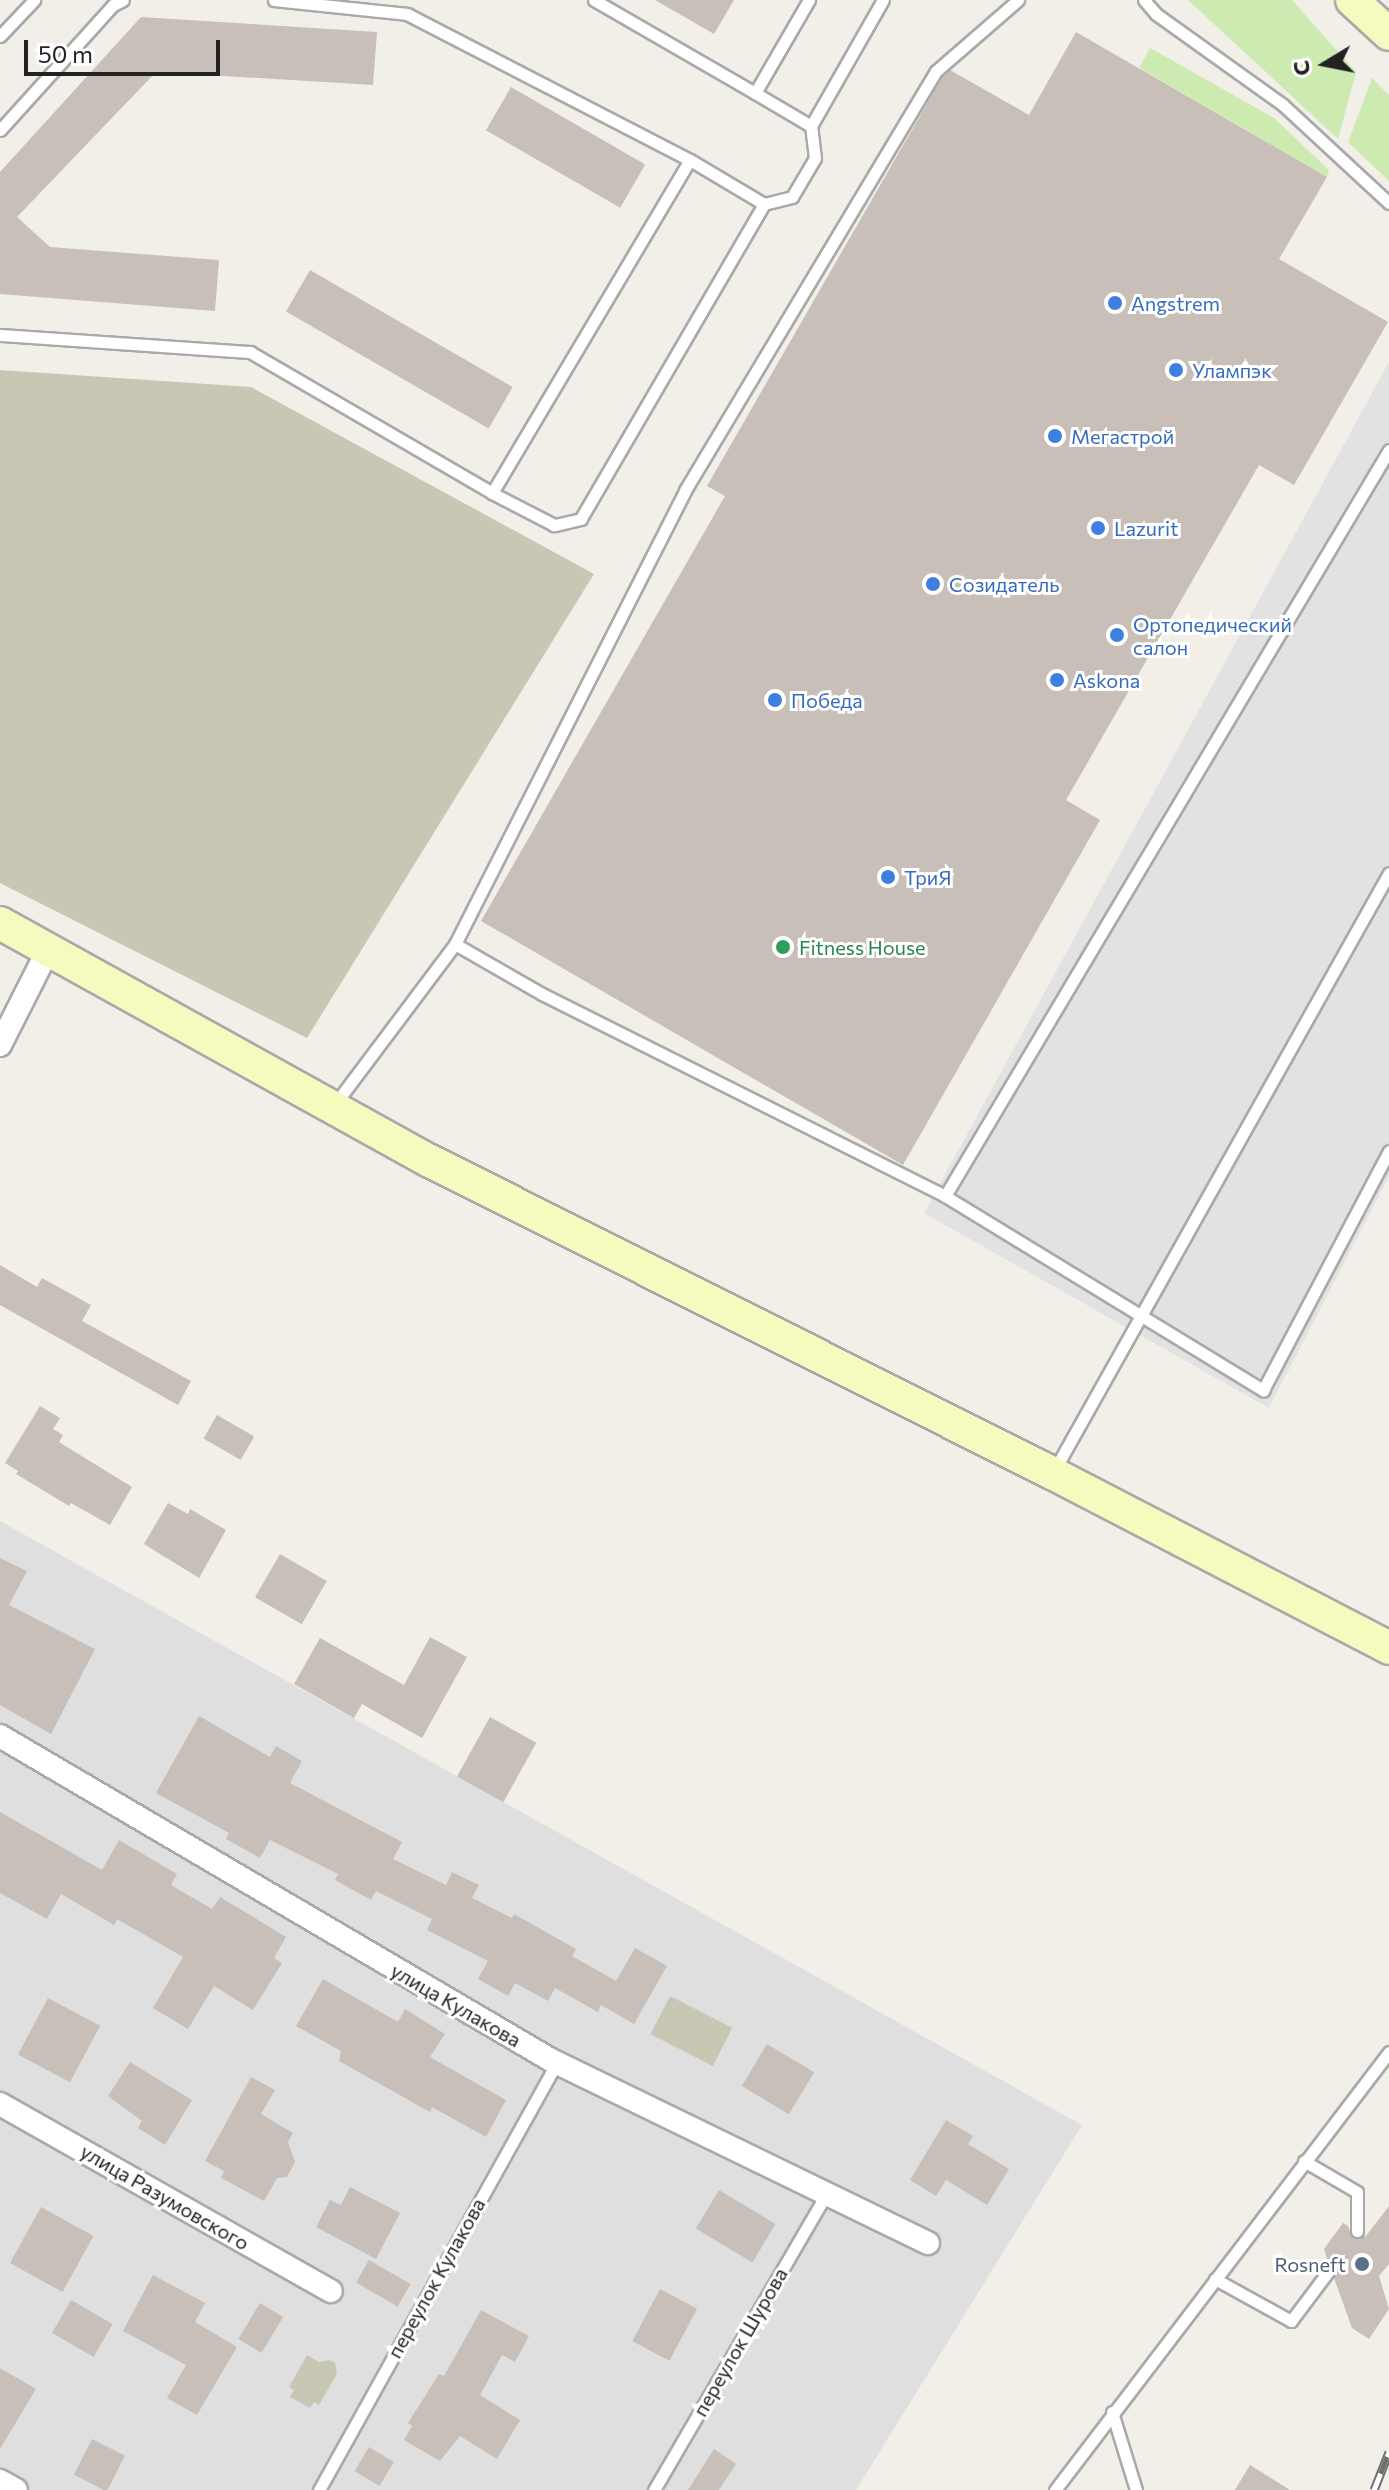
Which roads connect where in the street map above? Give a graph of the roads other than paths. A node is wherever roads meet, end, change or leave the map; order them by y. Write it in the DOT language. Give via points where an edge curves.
graph roads {
  1 [pos="34,0"];
  2 [pos="123,0"];
  3 [pos="274,0"];
  4 [pos="594,0"];
  5 [pos="809,0"];
  6 [pos="883,0"];
  7 [pos="1018,0"];
  8 [pos="1144,0"];
  9 [pos="1352,0"];
  10 [pos="1389,34"];
  11 [pos="0,36"];
  12 [pos="755,93"];
  13 [pos="2,124"];
  14 [pos="811,126"];
  15 [pos="690,160"];
  16 [pos="1389,203"];
  17 [pos="764,204"];
  18 [pos="0,335"];
  19 [pos="1389,450"];
  20 [pos="492,493"];
  21 [pos="1389,873"];
  22 [pos="0,923"];
  23 [pos="455,944"];
  24 [pos="47,952"];
  25 [pos="0,1045"];
  26 [pos="333,1108"];
  27 [pos="1389,1151"];
  28 [pos="945,1196"];
  29 [pos="1142,1313"];
  30 [pos="1052,1473"];
  31 [pos="1389,1648"];
  32 [pos="0,1736"];
  33 [pos="1389,2052"];
  34 [pos="554,2067"];
  35 [pos="0,2104"];
  36 [pos="1304,2161"];
  37 [pos="827,2193"];
  38 [pos="1357,2231"];
  39 [pos="928,2243"];
  40 [pos="1330,2269"];
  41 [pos="1215,2279"];
  42 [pos="331,2291"];
  43 [pos="1112,2412"];
  44 [pos="0,2481"];
  45 [pos="16,2490"];
  46 [pos="319,2490"];
  47 [pos="654,2490"];
  48 [pos="1055,2490"];
  49 [pos="1136,2490"];
  1 -- 11 [label="lane"];
  2 -- 13 [label="lane"];
  3 -- 15 [label="lane" via="407,14"];
  4 -- 12 [label="lane"];
  5 -- 12 [label="lane"];
  6 -- 14 [label="lane"];
  7 -- 23 [label="lane" via="936,71 701,463"];
  8 -- 16 [label="lane" via="1283,105"];
  9 -- 10 [label="street"];
  12 -- 14 [label="lane"];
  14 -- 17 [label="lane" via="815,158 792,197"];
  15 -- 17 [label="lane"];
  15 -- 20 [label="lane"];
  17 -- 20 [label="lane" via="581,519 554,525"];
  18 -- 20 [label="lane" via="250,352"];
  19 -- 28 [label="lane"];
  21 -- 29 [label="lane"];
  22 -- 24 [label="street"];
  23 -- 26 [label="lane"];
  23 -- 28 [label="lane" via="542,994"];
  24 -- 25 [label="street"];
  24 -- 26 [label="street"];
  26 -- 30 [label="street"];
  27 -- 29 [label="lane" via="1263,1390"];
  28 -- 29 [label="lane"];
  29 -- 30 [label="lane"];
  30 -- 31 [label="street"];
  32 -- 37 [label="street, улица Кулакова" via="551,2060"];
  33 -- 36 [label="lane"];
  34 -- 46 [label="lane, переулок Кулакова"];
  35 -- 42 [label="street, улица Разумовского"];
  36 -- 38 [label="lane" via="1357,2192"];
  36 -- 41 [label="lane"];
  37 -- 39 [label="street, улица Кулакова"];
  37 -- 47 [label="lane, переулок Шурова"];
  40 -- 41 [label="lane" via="1291,2321"];
  41 -- 43 [label="lane"];
  43 -- 48 [label="lane"];
  43 -- 49 [label="lane"];
  44 -- 45 [label="street"];
}
